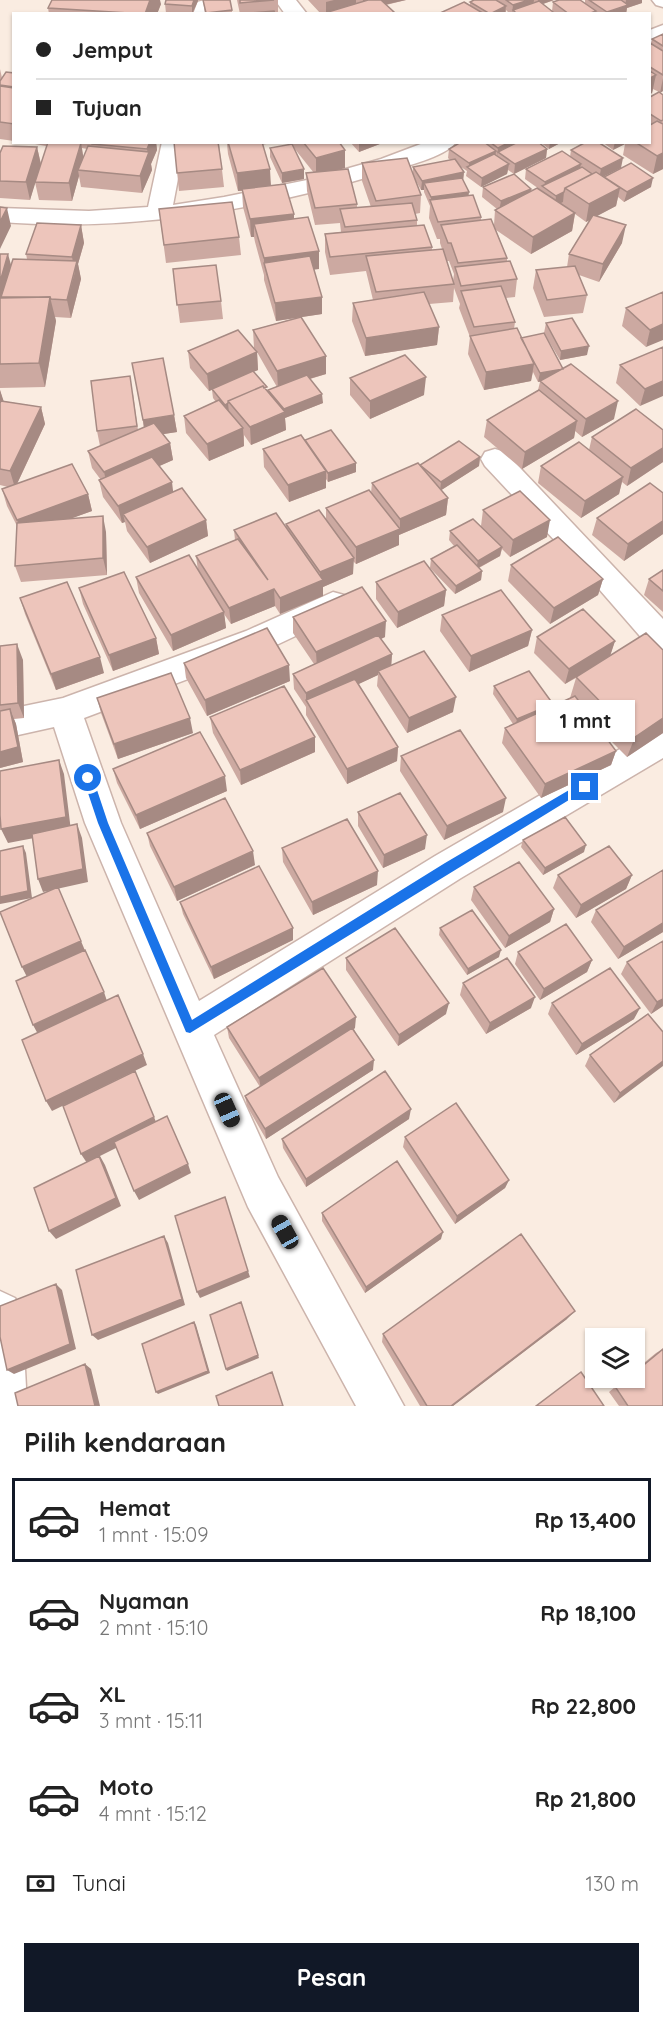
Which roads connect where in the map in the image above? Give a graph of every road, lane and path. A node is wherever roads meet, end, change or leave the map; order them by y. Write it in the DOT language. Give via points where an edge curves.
graph roads {
  1 [pos="285,0"];
  2 [pos="295,12"];
  3 [pos="174,144"];
  4 [pos="436,144"];
  5 [pos="418,148"];
  6 [pos="159,213"];
  7 [pos="0,215"];
  8 [pos="495,459"];
  9 [pos="363,590"];
  10 [pos="663,641"];
  11 [pos="65,711"];
  12 [pos="0,725"];
  13 [pos="663,741"];
  14 [pos="190,1028"];
  15 [pos="0,1312"];
  16 [pos="4,1406"];
  17 [pos="381,1406"];
  1 -- 2 [label="street"];
  3 -- 6 [label="street"];
  4 -- 5 [label="street"];
  5 -- 6 [label="street" via="315,186"];
  6 -- 7 [label="street" via="76,219"];
  8 -- 10 [label="street"];
  9 -- 11 [label="street" via="257,640"];
  11 -- 12 [label="street"];
  11 -- 14 [label="street" via="103,823"];
  13 -- 14 [label="street" via="448,867"];
  14 -- 17 [label="street" via="263,1192"];
  15 -- 16 [label="street"];
}
